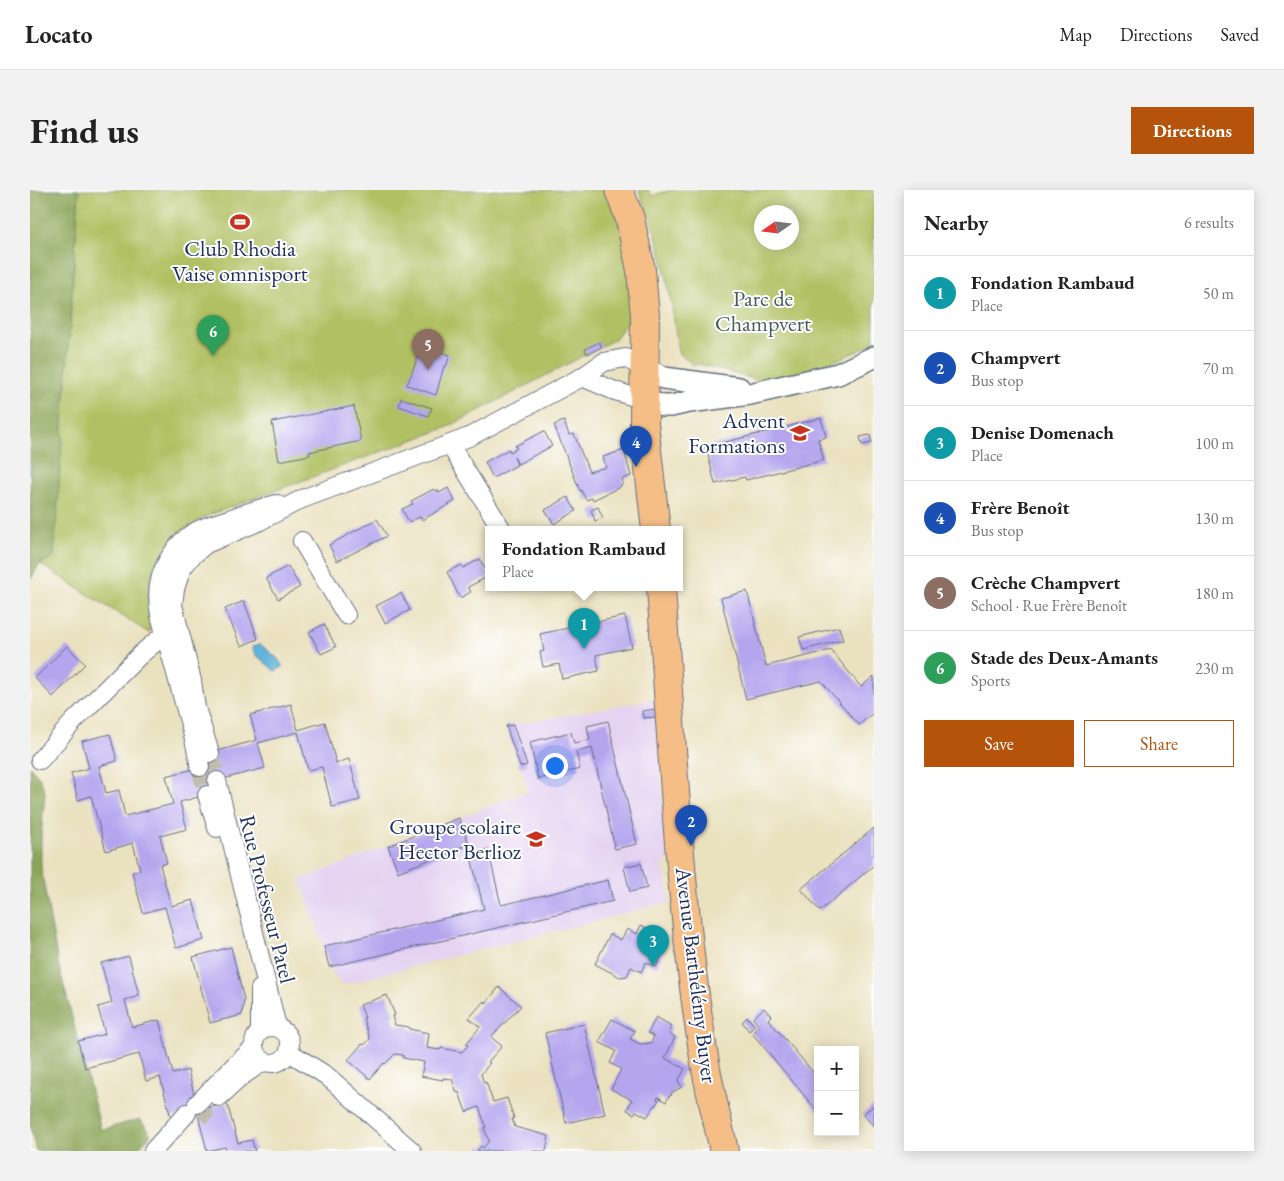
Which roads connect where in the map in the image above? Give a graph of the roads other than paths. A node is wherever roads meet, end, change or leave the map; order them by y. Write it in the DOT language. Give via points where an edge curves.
graph roads {
  1 [pos="620,190"];
  2 [pos="874,357"];
  3 [pos="644,368"];
  4 [pos="582,377"];
  5 [pos="764,391"];
  6 [pos="644,400"];
  7 [pos="450,444"];
  8 [pos="500,526"];
  9 [pos="656,526"];
  10 [pos="302,541"];
  11 [pos="661,591"];
  12 [pos="346,615"];
  13 [pos="171,629"];
  14 [pos="210,753"];
  15 [pos="40,760"];
  16 [pos="200,768"];
  17 [pos="277,1028"];
  18 [pos="260,1031"];
  19 [pos="289,1052"];
  20 [pos="259,1055"];
  21 [pos="198,1111"];
  22 [pos="153,1151"];
  23 [pos="162,1151"];
  24 [pos="412,1151"];
  25 [pos="724,1151"];
  1 -- 3 [label="main road" via="641,270 645,316"];
  2 -- 5 [label="street" via="838,374"];
  3 -- 4 [label="street" via="625,358 617,359 604,362"];
  3 -- 5 [label="street" via="664,378"];
  3 -- 6 [label="main road"];
  4 -- 6 [label="street"];
  4 -- 7 [label="street"];
  5 -- 6 [label="street" via="672,406"];
  6 -- 9 [label="main road"];
  7 -- 8 [label="street"];
  7 -- 13 [label="street" via="302,499 261,508 192,534 177,547 159,582 160,615"];
  10 -- 12 [label="street"];
  11 -- 25 [label="main road, Avenue Barthélémy Buyer" via="682,873 692,963 703,1052"];
  13 -- 14 [label="street" via="192,681"];
  13 -- 15 [label="street" via="72,722"];
  13 -- 16 [label="street"];
  17 -- 18 [label="street"];
  17 -- 18 [label="street, Rue Professeur Patel" via="212,788 257,972"];
  17 -- 19 [label="street" via="287,1034"];
  18 -- 20 [label="street" via="254,1042"];
  19 -- 20 [label="street" via="275,1063"];
  19 -- 24 [label="street" via="327,1076"];
  20 -- 21 [label="street" via="234,1066"];
  21 -- 22 [label="street"];
  21 -- 23 [label="street" via="175,1143"];
}
